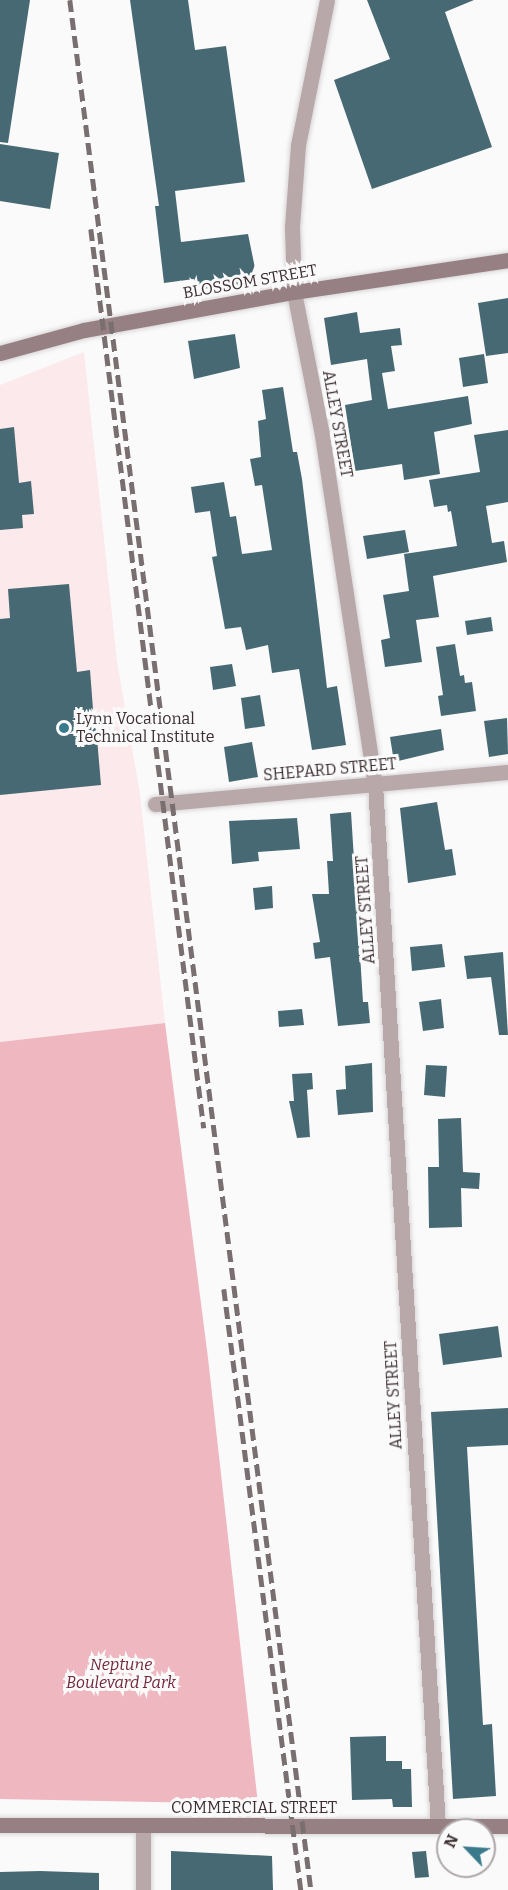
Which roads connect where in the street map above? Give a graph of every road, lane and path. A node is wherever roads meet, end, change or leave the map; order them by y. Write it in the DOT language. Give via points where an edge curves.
graph roads {
  1 [pos="327,0"];
  2 [pos="508,260"];
  3 [pos="294,292"];
  4 [pos="0,353"];
  5 [pos="508,772"];
  6 [pos="375,784"];
  7 [pos="155,804"];
  8 [pos="438,1818"];
  9 [pos="0,1826"];
  10 [pos="143,1826"];
  11 [pos="436,1826"];
  12 [pos="143,1890"];
  1 -- 3 [label="street, ALLEY STREET" via="298,145 292,227"];
  2 -- 3 [label="street, BLOSSOM STREET"];
  3 -- 4 [label="street, BLOSSOM STREET" via="69,333"];
  3 -- 6 [label="street, ALLEY STREET" via="322,435"];
  5 -- 6 [label="street, SHEPARD STREET"];
  6 -- 7 [label="street, SHEPARD STREET"];
  6 -- 8 [label="street, ALLEY STREET"];
  9 -- 10 [label="street, COMMERCIAL STREET"];
  10 -- 11 [label="street, COMMERCIAL STREET"];
  10 -- 12 [label="street"];
}
